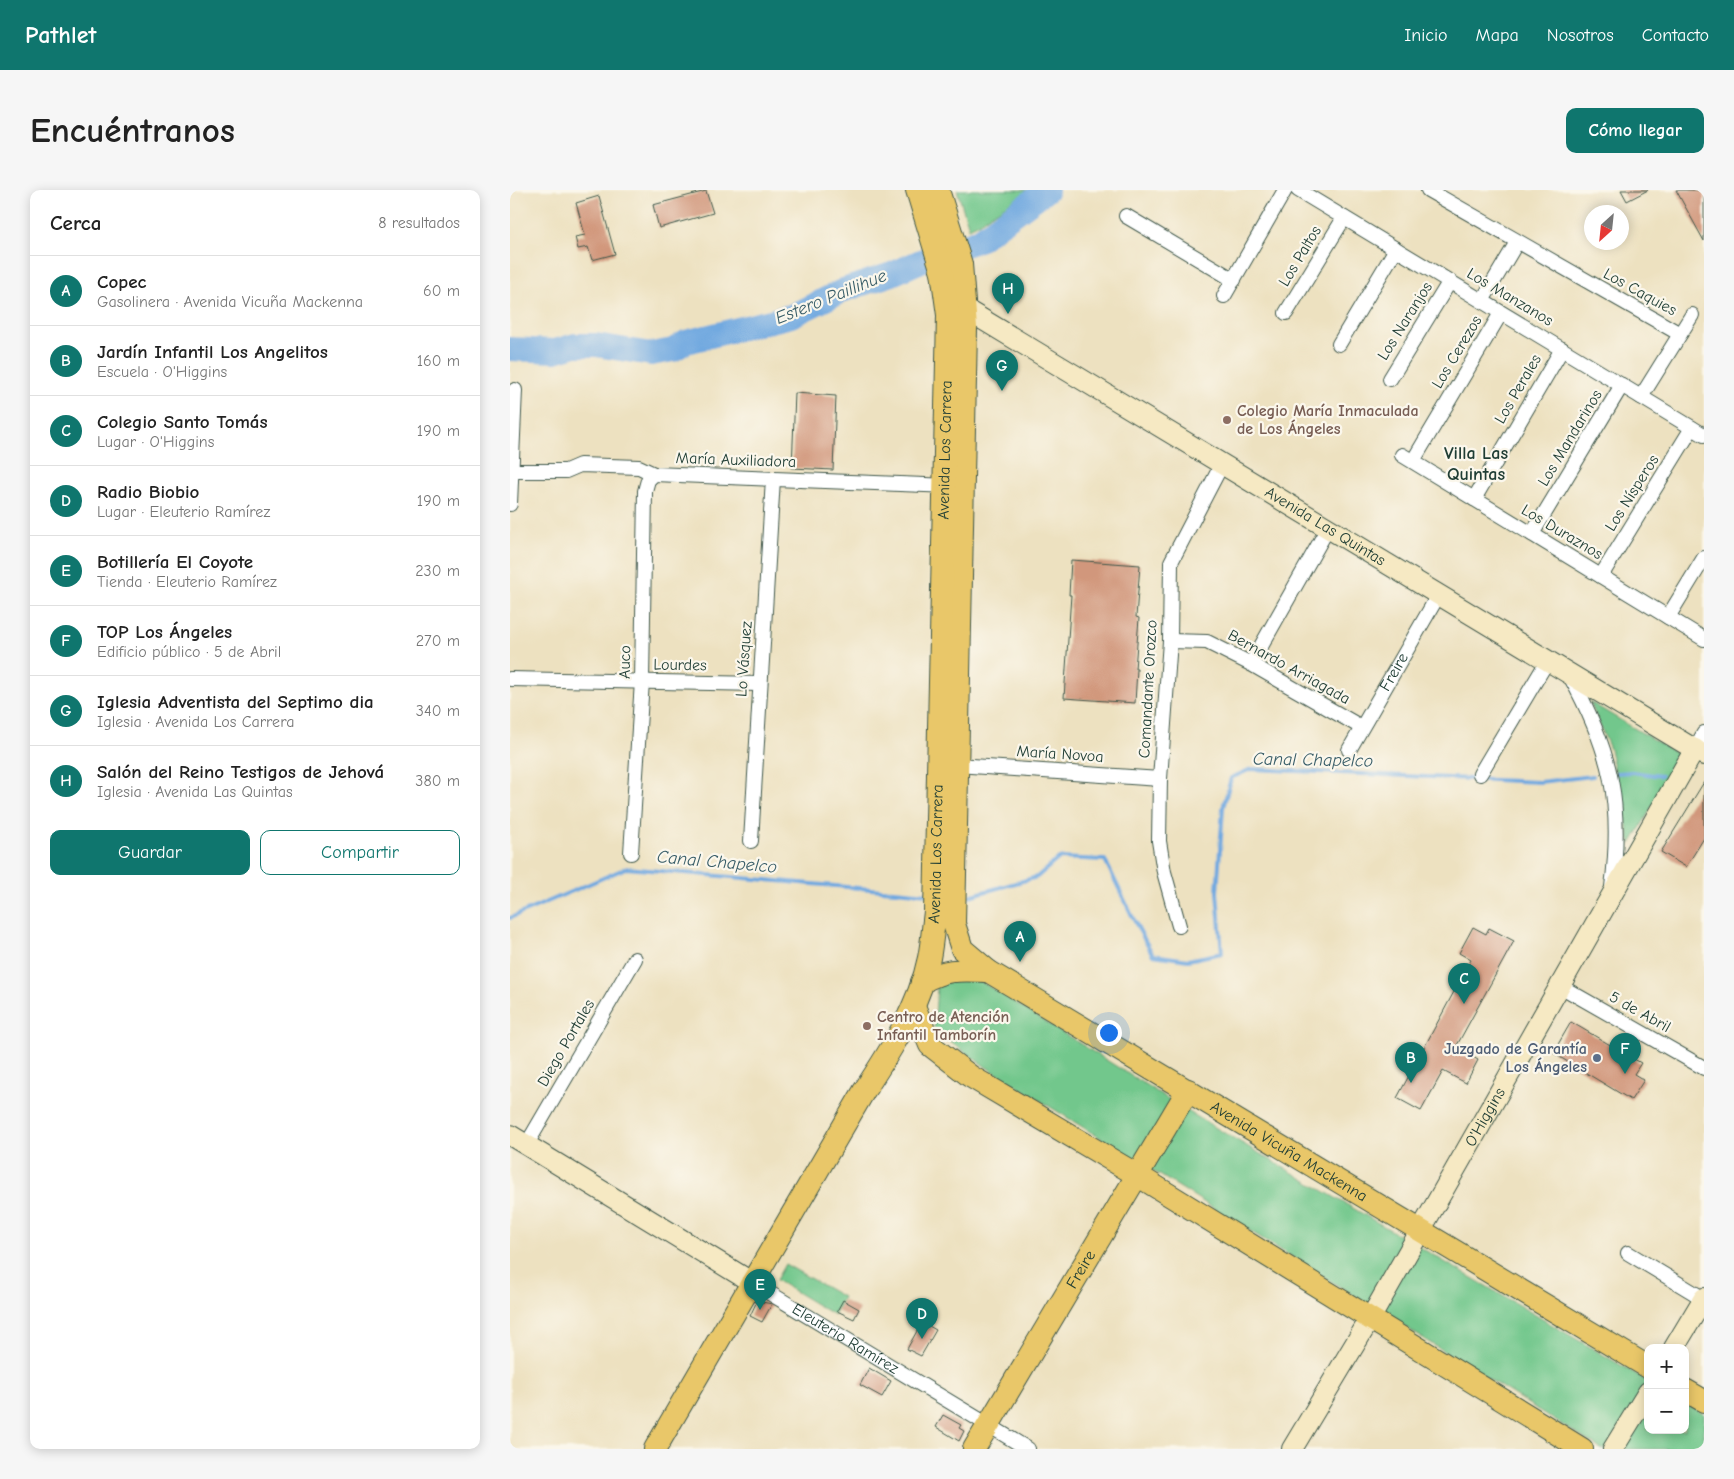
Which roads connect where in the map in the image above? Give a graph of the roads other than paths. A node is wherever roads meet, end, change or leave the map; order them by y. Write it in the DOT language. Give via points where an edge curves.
graph roads {
  1 [pos="917,190"];
  2 [pos="938,190"];
  3 [pos="1285,190"];
  4 [pos="1298,190"];
  5 [pos="1428,190"];
  6 [pos="1126,216"];
  7 [pos="1344,218"];
  8 [pos="940,229"];
  9 [pos="1517,242"];
  10 [pos="1396,249"];
  11 [pos="951,268"];
  12 [pos="1234,280"];
  13 [pos="1450,281"];
  14 [pos="1224,296"];
  15 [pos="946,297"];
  16 [pos="1482,301"];
  17 [pos="966,309"];
  18 [pos="1286,313"];
  19 [pos="1501,313"];
  20 [pos="1692,315"];
  21 [pos="1680,334"];
  22 [pos="1340,344"];
  23 [pos="1562,349"];
  24 [pos="1390,379"];
  25 [pos="1622,385"];
  26 [pos="515,390"];
  27 [pos="1641,397"];
  28 [pos="1701,432"];
  29 [pos="1407,458"];
  30 [pos="1222,464"];
  31 [pos="510,471"];
  32 [pos="654,474"];
  33 [pos="774,479"];
  34 [pos="954,487"];
  35 [pos="1474,499"];
  36 [pos="510,504"];
  37 [pos="1328,528"];
  38 [pos="1532,534"];
  39 [pos="1704,558"];
  40 [pos="1601,576"];
  41 [pos="1439,594"];
  42 [pos="1668,617"];
  43 [pos="1704,639"];
  44 [pos="1170,641"];
  45 [pos="1548,660"];
  46 [pos="1251,664"];
  47 [pos="1569,673"];
  48 [pos="510,679"];
  49 [pos="642,681"];
  50 [pos="760,684"];
  51 [pos="1361,727"];
  52 [pos="1701,746"];
  53 [pos="1349,750"];
  54 [pos="958,765"];
  55 [pos="1480,774"];
  56 [pos="1160,779"];
  57 [pos="751,841"];
  58 [pos="631,853"];
  59 [pos="1611,895"];
  60 [pos="1179,926"];
  61 [pos="635,959"];
  62 [pos="988,971"];
  63 [pos="922,982"];
  64 [pos="1560,986"];
  65 [pos="914,1006"];
  66 [pos="1704,1068"];
  67 [pos="1188,1090"];
  68 [pos="518,1139"];
  69 [pos="1137,1175"];
  70 [pos="1421,1230"];
  71 [pos="1628,1253"];
  72 [pos="753,1283"];
  73 [pos="1704,1298"];
  74 [pos="1370,1319"];
  75 [pos="1676,1344"];
  76 [pos="1644,1365"];
  77 [pos="1689,1392"];
  78 [pos="1644,1399"];
  79 [pos="1704,1401"];
  80 [pos="988,1425"];
  81 [pos="655,1449"];
  82 [pos="974,1449"];
  83 [pos="1028,1449"];
  84 [pos="1292,1449"];
  85 [pos="1582,1449"];
  86 [pos="1613,1449"];
  1 -- 8 [label="main road, Avenida Los Carrera"];
  2 -- 8 [label="main road, Avenida Los Carrera"];
  3 -- 12 [label="street"];
  4 -- 7 [label="street, Los Manzanos"];
  5 -- 9 [label="street, Los Caquies"];
  6 -- 12 [label="street"];
  7 -- 10 [label="street, Los Manzanos"];
  7 -- 18 [label="street, Los Paltos"];
  8 -- 11 [label="main road, Avenida Los Carrera"];
  9 -- 16 [label="street"];
  9 -- 21 [label="street, Los Caquies"];
  10 -- 13 [label="street, Los Manzanos"];
  10 -- 22 [label="street"];
  11 -- 15 [label="main road, Avenida Los Carrera"];
  11 -- 17 [label="main road, Avenida Los Carrera"];
  12 -- 14 [label="street"];
  13 -- 16 [label="street, Los Manzanos"];
  13 -- 24 [label="street, Los Naranjos"];
  15 -- 17 [label="street, Avenida Las Quintas"];
  15 -- 34 [label="main road, Avenida Los Carrera"];
  16 -- 19 [label="street, Los Manzanos"];
  17 -- 30 [label="street, Avenida Las Quintas"];
  17 -- 34 [label="main road, Avenida Los Carrera"];
  19 -- 23 [label="street, Los Manzanos"];
  19 -- 29 [label="street, Los Cerezos"];
  20 -- 21 [label="street"];
  21 -- 27 [label="street"];
  23 -- 25 [label="street, Los Manzanos"];
  23 -- 35 [label="street, Los Perales"];
  25 -- 27 [label="street, Los Manzanos"];
  25 -- 38 [label="street, Los Mandarinos"];
  26 -- 31 [label="street"];
  27 -- 28 [label="street, Los Manzanos"];
  28 -- 40 [label="street, Los Nísperos"];
  29 -- 35 [label="street, Los Duraznos"];
  30 -- 37 [label="street, Avenida Las Quintas"];
  30 -- 44 [label="street, Comandante Orozco" via="1171,562"];
  31 -- 32 [label="street, María Auxiliadora" via="566,471 580,465 639,467"];
  31 -- 36 [label="street"];
  32 -- 33 [label="street, María Auxiliadora"];
  32 -- 49 [label="street, Auco" via="645,491"];
  33 -- 34 [label="street, María Auxiliadora"];
  33 -- 50 [label="street, Lo Vásquez"];
  34 -- 54 [label="main road, Avenida Los Carrera"];
  34 -- 63 [label="main road, Avenida Los Carrera" via="935,912 929,958"];
  35 -- 38 [label="street, Los Duraznos"];
  37 -- 41 [label="street, Avenida Las Quintas"];
  37 -- 46 [label="street"];
  38 -- 40 [label="street, Los Duraznos"];
  39 -- 42 [label="street"];
  40 -- 42 [label="street, Los Duraznos"];
  41 -- 45 [label="street, Avenida Las Quintas"];
  41 -- 51 [label="street, Freire"];
  42 -- 43 [label="street, Los Duraznos"];
  44 -- 46 [label="street, Bernardo Arriagada" via="1207,642"];
  44 -- 56 [label="street, Comandante Orozco"];
  45 -- 47 [label="street, Avenida Las Quintas"];
  45 -- 55 [label="street"];
  46 -- 51 [label="street, Bernardo Arriagada"];
  47 -- 52 [label="street, Avenida Las Quintas"];
  47 -- 59 [label="street" via="1595,725 1612,780 1617,837"];
  48 -- 49 [label="street, Lourdes"];
  49 -- 50 [label="street, Lourdes"];
  49 -- 58 [label="street, Auco"];
  50 -- 57 [label="street, Lo Vásquez"];
  51 -- 53 [label="street, Freire"];
  52 -- 59 [label="street, O'Higgins"];
  54 -- 56 [label="street, María Novoa"];
  54 -- 62 [label="main road, Avenida Los Carrera" via="954,924 962,949"];
  56 -- 60 [label="street, Comandante Orozco" via="1159,841"];
  59 -- 64 [label="street, O'Higgins"];
  61 -- 68 [label="street, Diego Portales"];
  62 -- 63 [label="main road, Avenida Vicuña Mackenna" via="955,970"];
  62 -- 67 [label="main road, Avenida Vicuña Mackenna"];
  63 -- 65 [label="main road, Avenida Los Carrera"];
  64 -- 66 [label="street, 5 de Abril"];
  64 -- 70 [label="street, O'Higgins"];
  65 -- 69 [label="main road" via="930,1045 970,1076"];
  65 -- 72 [label="main road, Avenida Los Carrera" via="893,1048 864,1091"];
  67 -- 69 [label="main road, Freire"];
  67 -- 70 [label="main road, Avenida Vicuña Mackenna"];
  68 -- 72 [label="street, Eleuterio Ramírez"];
  69 -- 74 [label="main road"];
  69 -- 80 [label="main road, Freire"];
  70 -- 74 [label="street, O'Higgins"];
  70 -- 76 [label="main road, Avenida Vicuña Mackenna"];
  71 -- 73 [label="street"];
  72 -- 80 [label="street, Eleuterio Ramírez"];
  72 -- 81 [label="main road, Avenida Los Carrera"];
  73 -- 75 [label="street"];
  74 -- 84 [label="street, O'Higgins"];
  74 -- 85 [label="main road"];
  77 -- 79 [label="main road"];
  78 -- 86 [label="street"];
  80 -- 82 [label="main road, Freire"];
  80 -- 83 [label="street, Eleuterio Ramírez"];
}
